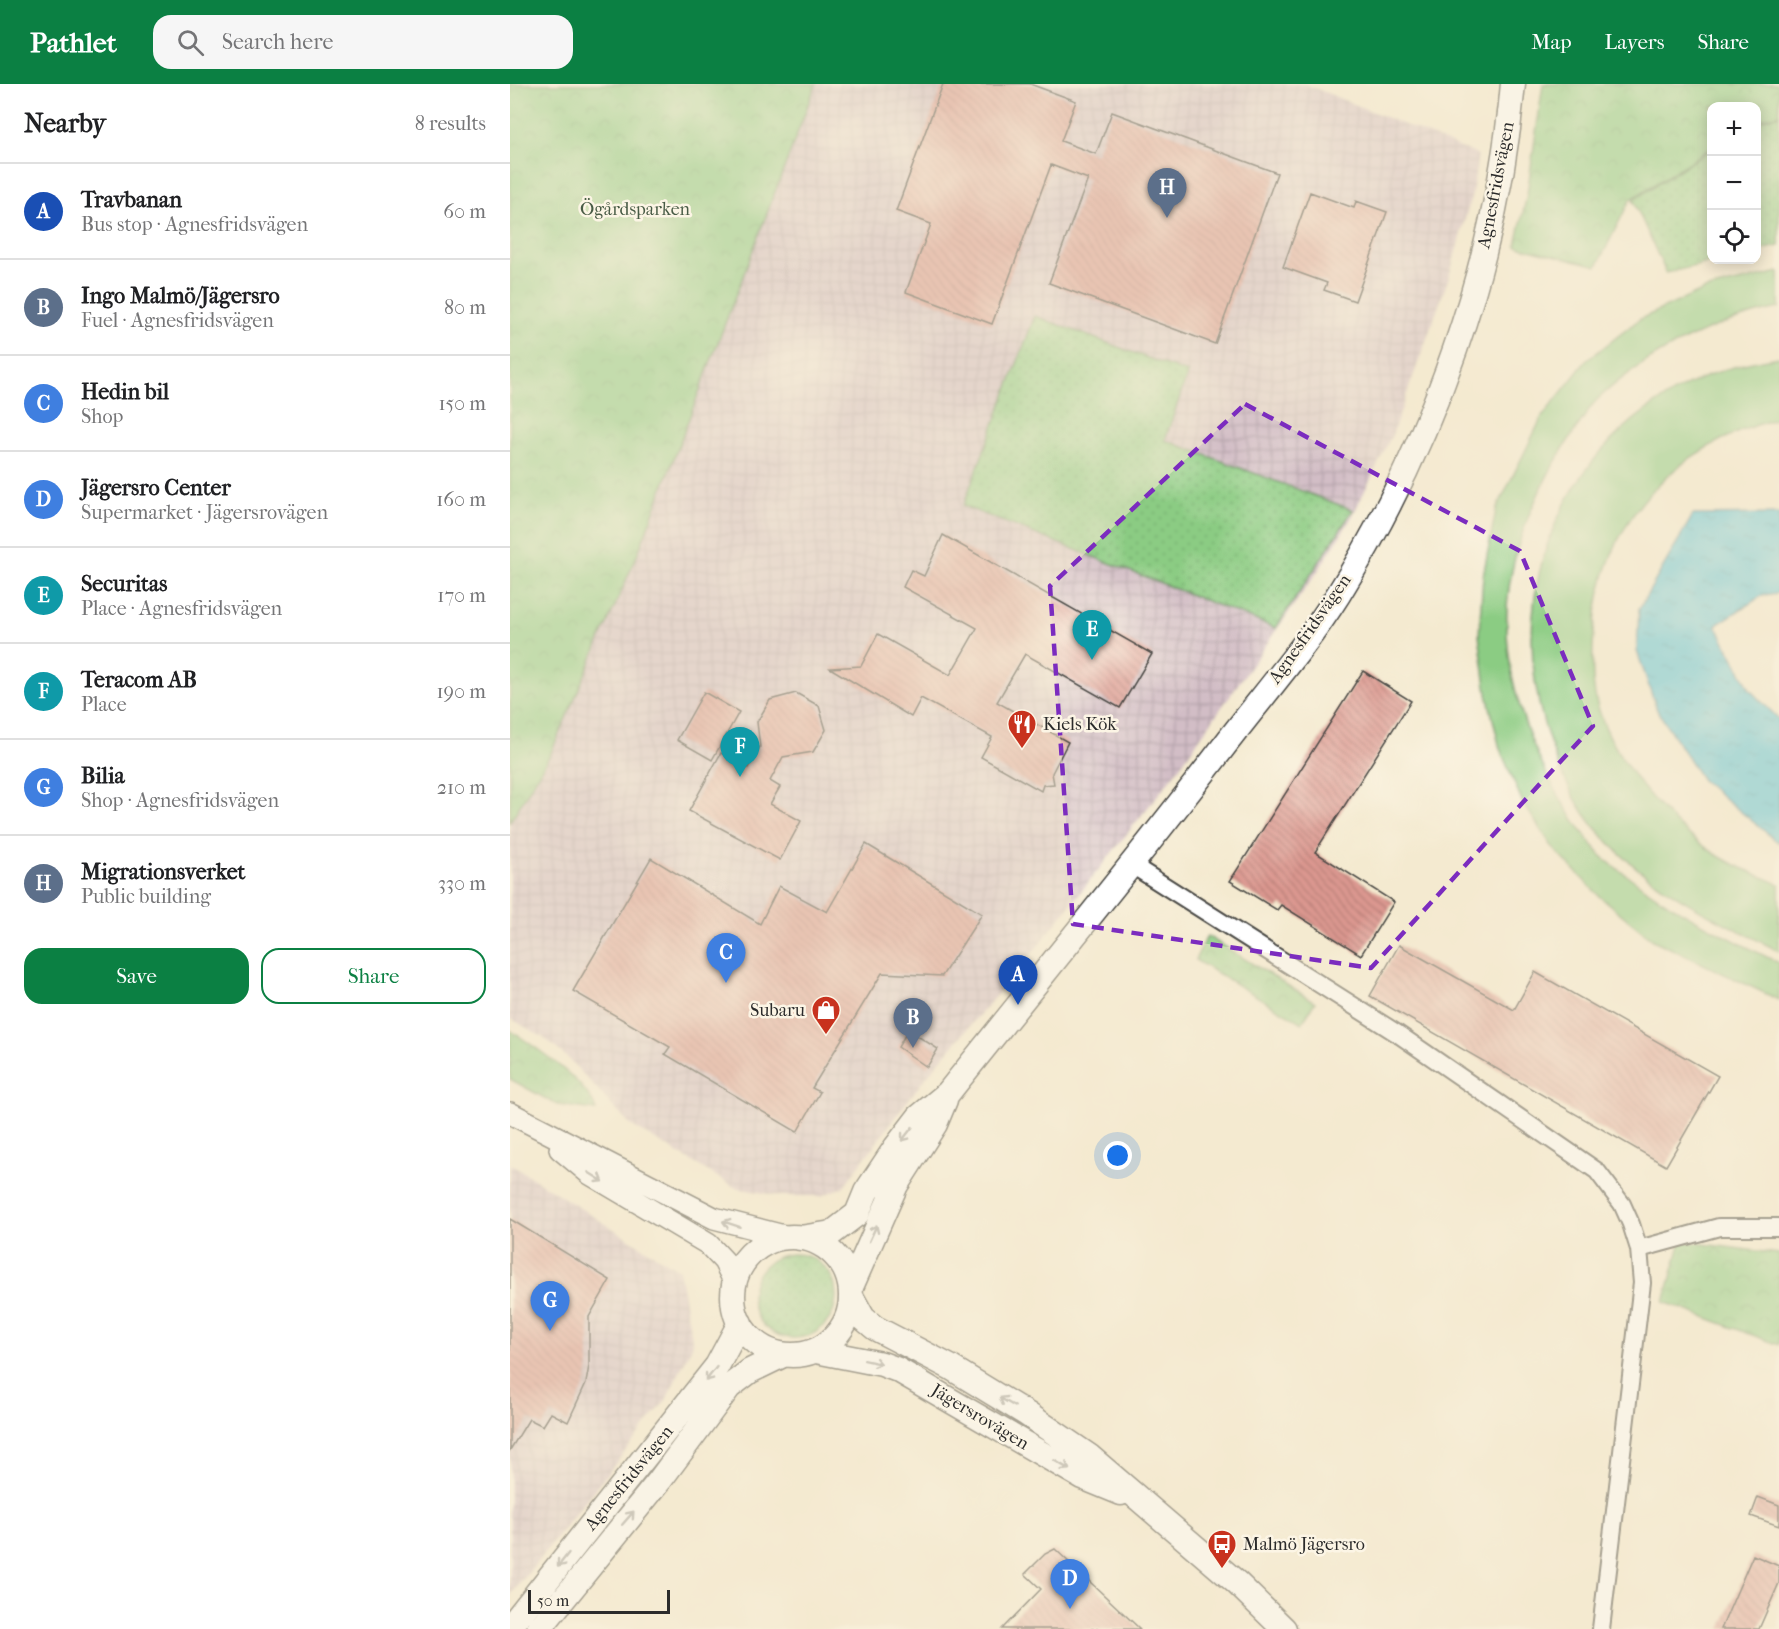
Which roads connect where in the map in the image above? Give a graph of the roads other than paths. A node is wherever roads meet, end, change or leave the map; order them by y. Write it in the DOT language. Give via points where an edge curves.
graph roads {
  1 [pos="1513,84"];
  2 [pos="1132,865"];
  3 [pos="948,1093"];
  4 [pos="510,1113"];
  5 [pos="534,1127"];
  6 [pos="1779,1227"];
  7 [pos="794,1238"];
  8 [pos="1639,1249"];
  9 [pos="735,1283"];
  10 [pos="851,1293"];
  11 [pos="740,1323"];
  12 [pos="816,1351"];
  13 [pos="783,1355"];
  14 [pos="1138,1499"];
  15 [pos="510,1627"];
  16 [pos="539,1629"];
  17 [pos="1284,1629"];
  18 [pos="1601,1629"];
  1 -- 2 [label="main road, Agnesfridsvägen" via="1485,244 1456,342 1420,440 1337,596"];
  2 -- 3 [label="main road, Agnesfridsvägen"];
  2 -- 8 [label="street" via="1398,1034 1597,1171 1622,1204"];
  3 -- 7 [label="main road, Agnesfridsvägen, one-way" via="919,1117 896,1147 866,1192 857,1214 832,1233"];
  10 -- 3 [label="main road, Agnesfridsvägen, one-way" via="897,1185 935,1124"];
  4 -- 5 [label="street"];
  7 -- 5 [label="street, one-way" via="714,1218"];
  5 -- 9 [label="street, one-way" via="590,1174 708,1244 724,1261"];
  6 -- 8 [label="street" via="1719,1227"];
  7 -- 9 [label="main road" via="775,1240 754,1251"];
  7 -- 10 [label="main road" via="815,1242 839,1260"];
  8 -- 18 [label="street" via="1640,1312"];
  9 -- 11 [label="main road" via="735,1311"];
  10 -- 12 [label="main road" via="849,1315 841,1330"];
  14 -- 10 [label="main road, Jägersrovägen, one-way" via="1090,1457 1027,1414 950,1367 874,1328 863,1318"];
  11 -- 13 [label="main road" via="762,1347"];
  11 -- 15 [label="main road, Agnesfridsvägen, one-way" via="717,1366"];
  12 -- 13 [label="main road"];
  12 -- 14 [label="main road, Jägersrovägen, one-way" via="898,1370 1082,1477"];
  16 -- 13 [label="main road, Agnesfridsvägen, one-way" via="729,1388 750,1371"];
  14 -- 17 [label="main road, Jägersrovägen" via="1237,1583"];
}
